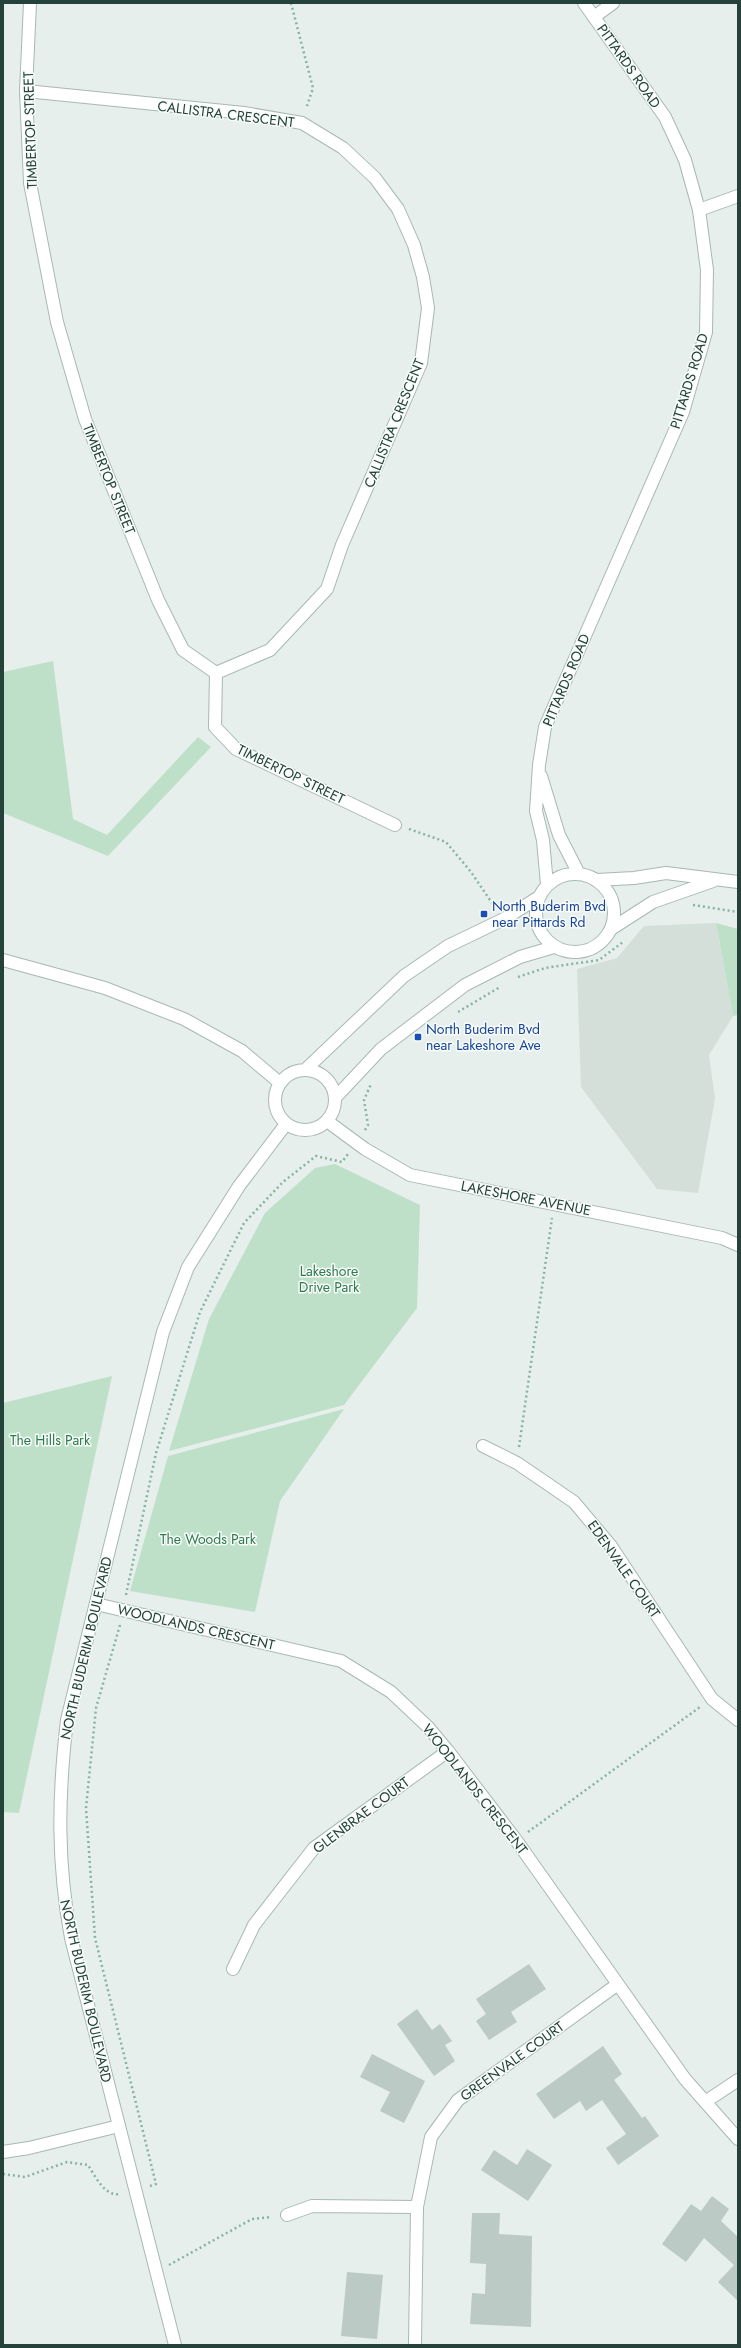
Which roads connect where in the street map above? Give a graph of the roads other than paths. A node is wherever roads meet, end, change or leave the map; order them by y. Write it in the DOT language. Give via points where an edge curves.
graph roads {
  1 [pos="30,3"];
  2 [pos="584,3"];
  3 [pos="613,3"];
  4 [pos="594,17"];
  5 [pos="26,91"];
  6 [pos="738,196"];
  7 [pos="699,210"];
  8 [pos="216,673"];
  9 [pos="539,765"];
  10 [pos="395,824"];
  11 [pos="578,874"];
  12 [pos="596,880"];
  13 [pos="716,880"];
  14 [pos="738,882"];
  15 [pos="547,885"];
  16 [pos="539,897"];
  17 [pos="611,929"];
  18 [pos="554,947"];
  19 [pos="3,960"];
  20 [pos="306,1069"];
  21 [pos="280,1083"];
  22 [pos="335,1098"];
  23 [pos="327,1121"];
  24 [pos="286,1124"];
  25 [pos="738,1245"];
  26 [pos="484,1446"];
  27 [pos="96,1604"];
  28 [pos="738,1720"];
  29 [pos="448,1751"];
  30 [pos="233,1969"];
  31 [pos="618,1984"];
  32 [pos="738,2080"];
  33 [pos="705,2102"];
  34 [pos="119,2126"];
  35 [pos="738,2139"];
  36 [pos="3,2152"];
  37 [pos="417,2207"];
  38 [pos="287,2215"];
  39 [pos="175,2345"];
  40 [pos="415,2345"];
  1 -- 5 [label="street, TIMBERTOP STREET"];
  2 -- 4 [label="street, PITTARDS ROAD"];
  3 -- 4 [label="street"];
  4 -- 7 [label="street, PITTARDS ROAD" via="665,117 685,160"];
  5 -- 8 [label="street, TIMBERTOP STREET" via="30,183 57,322 85,419 158,600 179,643 183,650"];
  5 -- 8 [label="street, CALLISTRA CRESCENT" via="244,113 302,123 343,148 375,178 398,209 414,245 428,308 421,363 342,545 327,589 270,650"];
  6 -- 7 [label="street"];
  7 -- 9 [label="street, PITTARDS ROAD" via="707,270 706,332 683,412 545,727"];
  8 -- 10 [label="street, TIMBERTOP STREET" via="215,727 236,750"];
  9 -- 11 [label="street, PITTARDS ROAD" via="559,835"];
  9 -- 15 [label="street, PITTARDS ROAD" via="536,811 543,840"];
  11 -- 12 [label="street"];
  11 -- 15 [label="street" via="567,874"];
  12 -- 13 [label="street" via="666,873"];
  12 -- 17 [label="street" via="606,889 612,902 614,915"];
  13 -- 14 [label="street"];
  13 -- 17 [label="street" via="654,902"];
  15 -- 16 [label="street"];
  16 -- 18 [label="street" via="536,919 539,930"];
  16 -- 20 [label="street" via="504,919 448,946 404,976"];
  17 -- 18 [label="street" via="605,938 587,951 576,953"];
  18 -- 22 [label="street" via="520,957 465,985 381,1049"];
  19 -- 21 [label="street" via="105,988 184,1019 242,1050"];
  20 -- 21 [label="street" via="286,1075"];
  20 -- 22 [label="street" via="315,1070 330,1081"];
  21 -- 24 [label="street" via="274,1100 280,1117"];
  22 -- 23 [label="street" via="334,1111"];
  23 -- 24 [label="street" via="320,1127 302,1130"];
  23 -- 25 [label="street, LAKESHORE AVENUE" via="357,1143 410,1175 722,1238"];
  24 -- 27 [label="street, NORTH BUDERIM BOULEVARD" via="239,1186 188,1267 176,1295 162,1332"];
  26 -- 28 [label="street, EDENVALE COURT" via="517,1463 574,1502 611,1546 712,1699"];
  27 -- 29 [label="street, WOODLANDS CRESCENT" via="341,1661 391,1692 428,1727"];
  27 -- 34 [label="street, NORTH BUDERIM BOULEVARD" via="67,1720 60,1778 60,1846 63,1892 71,1938"];
  29 -- 30 [label="street, GLENBRAE COURT" via="314,1848 254,1926"];
  29 -- 31 [label="street, WOODLANDS CRESCENT" via="516,1840"];
  31 -- 33 [label="street, WOODLANDS CRESCENT" via="685,2079"];
  31 -- 37 [label="street, GREENVALE COURT" via="458,2100 431,2137"];
  32 -- 33 [label="street"];
  33 -- 35 [label="street, WOODLANDS CRESCENT"];
  34 -- 36 [label="street"];
  34 -- 39 [label="street, NORTH BUDERIM BOULEVARD"];
  37 -- 38 [label="street" via="312,2206"];
  37 -- 40 [label="street, GREENVALE COURT"];
}
